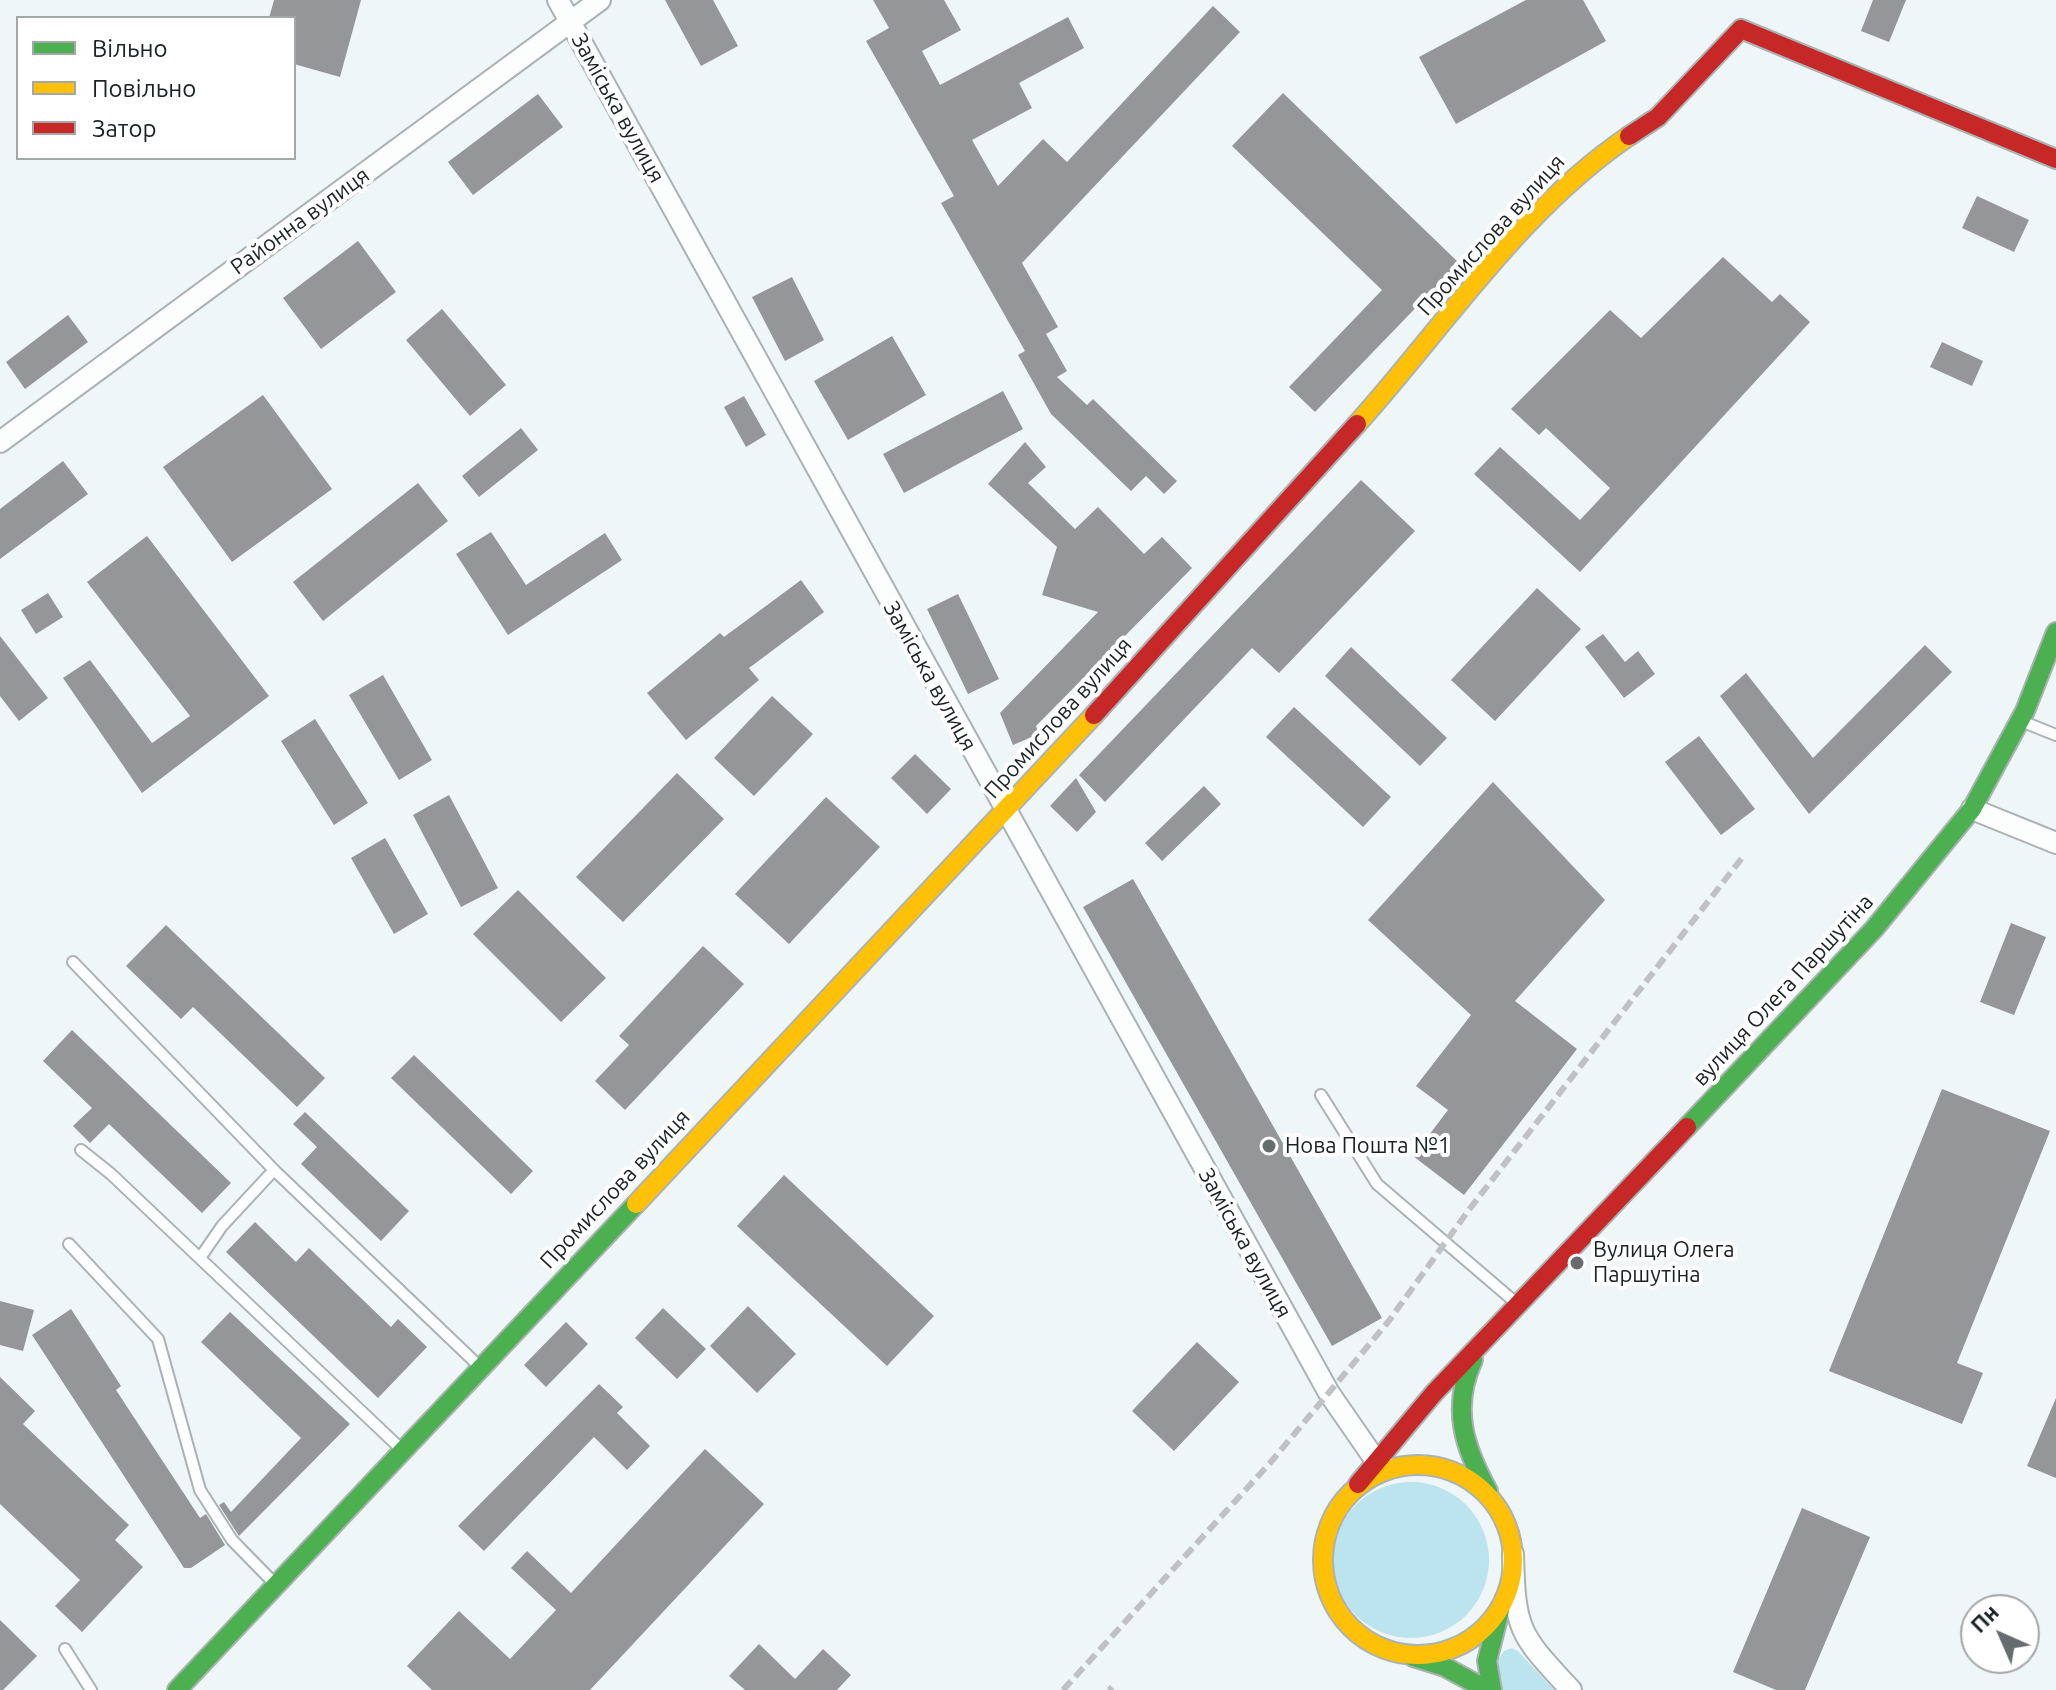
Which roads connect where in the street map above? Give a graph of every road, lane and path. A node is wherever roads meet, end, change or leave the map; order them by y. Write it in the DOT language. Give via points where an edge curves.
graph roads {
  1 [pos="558,0"];
  2 [pos="600,0"];
  3 [pos="571,22"];
  4 [pos="2056,159"];
  5 [pos="0,442"];
  6 [pos="2056,632"];
  7 [pos="2020,720"];
  8 [pos="2056,735"];
  9 [pos="1972,809"];
  10 [pos="1005,813"];
  11 [pos="2056,843"];
  12 [pos="73,962"];
  13 [pos="1321,1095"];
  14 [pos="81,1150"];
  15 [pos="274,1170"];
  16 [pos="69,1244"];
  17 [pos="200,1258"];
  18 [pos="1518,1304"];
  19 [pos="1486,1338"];
  20 [pos="480,1367"];
  21 [pos="402,1449"];
  22 [pos="1382,1465"];
  23 [pos="1496,1505"];
  24 [pos="1513,1554"];
  25 [pos="276,1584"];
  26 [pos="1502,1605"];
  27 [pos="65,1649"];
  28 [pos="1407,1655"];
  29 [pos="91,1690"];
  30 [pos="177,1690"];
  31 [pos="1489,1690"];
  32 [pos="1571,1690"];
  1 -- 3 [label="street, Заміська вулиця"];
  2 -- 3 [label="street, Районна вулиця"];
  3 -- 5 [label="street, Районна вулиця"];
  3 -- 10 [label="street, Заміська вулиця"];
  4 -- 10 [label="street, Промислова вулиця" via="1741,29 1658,117 1591,162 1488,268 1371,408"];
  6 -- 7 [label="street, вулиця Олега Паршутіна"];
  7 -- 8 [label="lane"];
  7 -- 9 [label="street, вулиця Олега Паршутіна"];
  9 -- 11 [label="street"];
  9 -- 18 [label="street, вулиця Олега Паршутіна" via="1864,940"];
  10 -- 20 [label="street, Промислова вулиця"];
  10 -- 22 [label="street, Заміська вулиця" via="1329,1393"];
  12 -- 15 [label="lane"];
  13 -- 18 [label="lane" via="1377,1184"];
  14 -- 17 [label="lane"];
  15 -- 17 [label="lane"];
  15 -- 20 [label="lane"];
  16 -- 25 [label="lane" via="158,1339 200,1490 232,1540"];
  17 -- 21 [label="lane"];
  18 -- 19 [label="street, вулиця Олега Паршутіна"];
  19 -- 22 [label="street, вулиця Олега Паршутіна"];
  19 -- 23 [label="street, вулиця Олега Паршутіна" via="1459,1393 1458,1415 1463,1442"];
  20 -- 21 [label="street, Промислова вулиця"];
  21 -- 25 [label="street, Промислова вулиця"];
  22 -- 23 [label="street" via="1446,1469 1474,1483"];
  22 -- 28 [label="street" via="1340,1505 1325,1537 1323,1572 1333,1605 1355,1632 1374,1645"];
  23 -- 24 [label="street"];
  24 -- 26 [label="street"];
  24 -- 32 [label="street" via="1515,1608 1524,1636"];
  25 -- 30 [label="street, Промислова вулиця"];
  26 -- 28 [label="street" via="1462,1644"];
  26 -- 31 [label="street" via="1487,1661"];
  27 -- 29 [label="lane"];
  28 -- 31 [label="street"];
}
